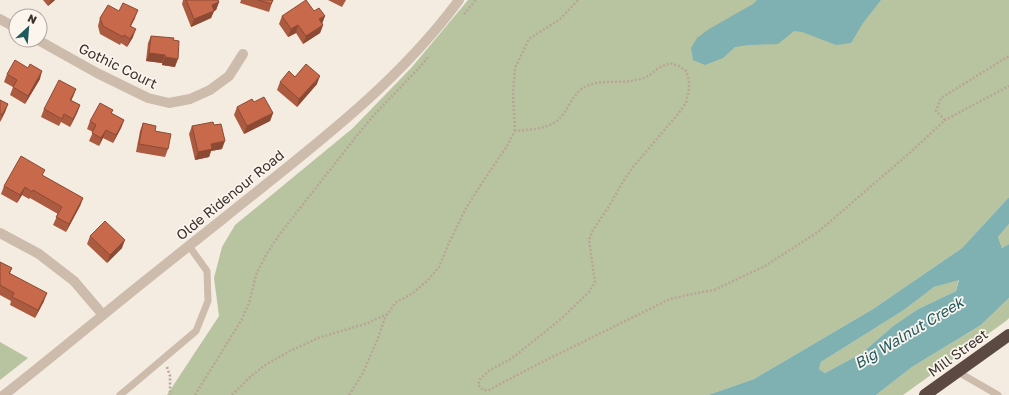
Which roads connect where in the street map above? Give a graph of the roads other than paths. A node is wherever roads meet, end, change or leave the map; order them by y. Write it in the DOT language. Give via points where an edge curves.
graph roads {
  1 [pos="459,0"];
  2 [pos="48,46"];
  3 [pos="243,54"];
  4 [pos="0,233"];
  5 [pos="189,246"];
  6 [pos="103,315"];
  7 [pos="1009,335"];
  8 [pos="958,372"];
  9 [pos="4,395"];
  10 [pos="120,395"];
  11 [pos="925,395"];
  12 [pos="998,395"];
  1 -- 5 [label="street, Olde Ridenour Road" via="421,47 373,96"];
  2 -- 3 [label="street, Gothic Court" via="148,98 169,103 190,100 210,90 229,76"];
  4 -- 6 [label="street" via="39,254 74,281"];
  5 -- 6 [label="street, Olde Ridenour Road"];
  5 -- 10 [label="lane" via="207,271 208,301 196,331"];
  6 -- 9 [label="street, Olde Ridenour Road"];
  7 -- 8 [label="highway, Mill Street"];
  8 -- 11 [label="highway, Mill Street"];
  8 -- 12 [label="lane"];
}
